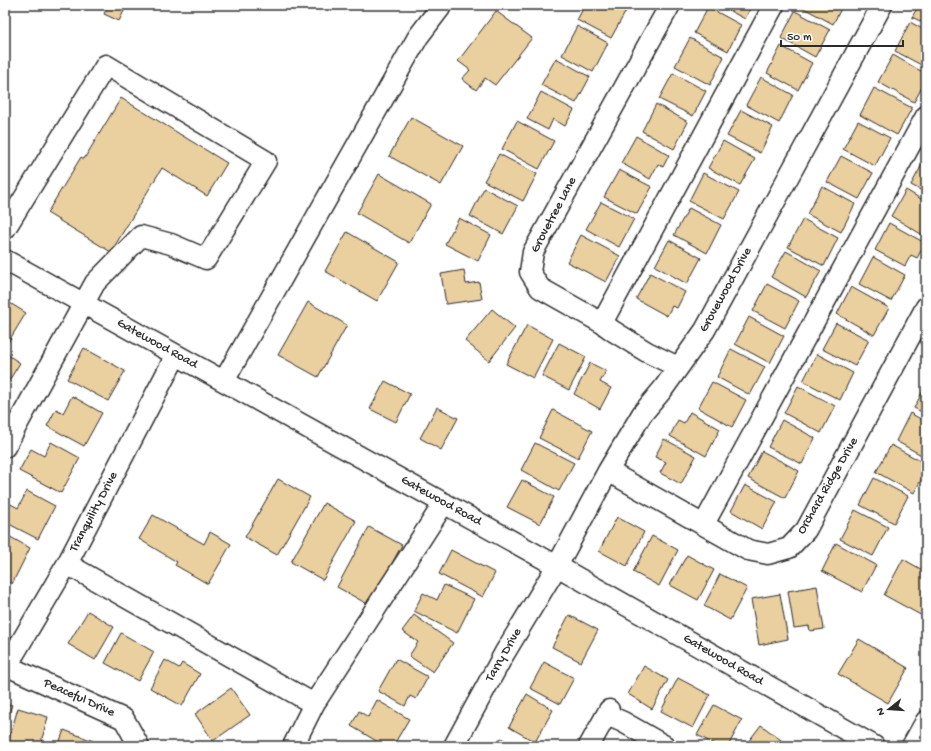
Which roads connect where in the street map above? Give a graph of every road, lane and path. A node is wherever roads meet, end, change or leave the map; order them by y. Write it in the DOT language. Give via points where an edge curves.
graph roads {
  1 [pos="670,5"];
  2 [pos="774,5"];
  3 [pos="882,5"];
  4 [pos="440,8"];
  5 [pos="926,116"];
  6 [pos="5,229"];
  7 [pos="5,260"];
  8 [pos="83,303"];
  9 [pos="926,307"];
  10 [pos="602,323"];
  11 [pos="176,355"];
  12 [pos="678,367"];
  13 [pos="224,381"];
  14 [pos="5,447"];
  15 [pos="608,471"];
  16 [pos="444,503"];
  17 [pos="704,524"];
  18 [pos="67,564"];
  19 [pos="557,566"];
  20 [pos="6,666"];
  21 [pos="314,704"];
  22 [pos="926,721"];
  23 [pos="139,746"];
  24 [pos="293,746"];
  25 [pos="454,746"];
  26 [pos="589,746"];
  27 [pos="665,746"];
  28 [pos="874,746"];
  29 [pos="912,746"];
  1 -- 10 [label="street, Grovetree Lane" via="533,252 530,272 540,288"];
  2 -- 10 [label="street"];
  3 -- 12 [label="street, Grovewood Drive" via="705,330"];
  4 -- 13 [label="street" via="418,37"];
  5 -- 17 [label="street"];
  6 -- 8 [label="street" via="106,65 266,161 206,259 171,244 141,236 95,282"];
  7 -- 8 [label="street, Gatewood Road"];
  8 -- 11 [label="street, Gatewood Road"];
  8 -- 14 [label="street"];
  9 -- 17 [label="street, Orchard Ridge Drive" via="806,530 789,548 768,554 748,550"];
  10 -- 12 [label="street, Grovetree Lane" via="647,352"];
  11 -- 13 [label="street, Gatewood Road"];
  11 -- 18 [label="street, Tranquility Drive"];
  12 -- 15 [label="street, Grovewood Drive" via="642,414"];
  13 -- 16 [label="street, Gatewood Road"];
  15 -- 17 [label="street, Orchard Ridge Drive"];
  15 -- 19 [label="street, Grovewood Drive"];
  16 -- 19 [label="street, Gatewood Road"];
  16 -- 21 [label="street"];
  18 -- 20 [label="street, Tranquility Drive"];
  18 -- 21 [label="street"];
  19 -- 25 [label="street, Tarry Drive" via="504,654"];
  19 -- 28 [label="street, Gatewood Road"];
  20 -- 23 [label="street, Peaceful Drive" via="124,718"];
  21 -- 24 [label="street"];
  22 -- 29 [label="street"];
  26 -- 27 [label="street" via="608,713"];
}
